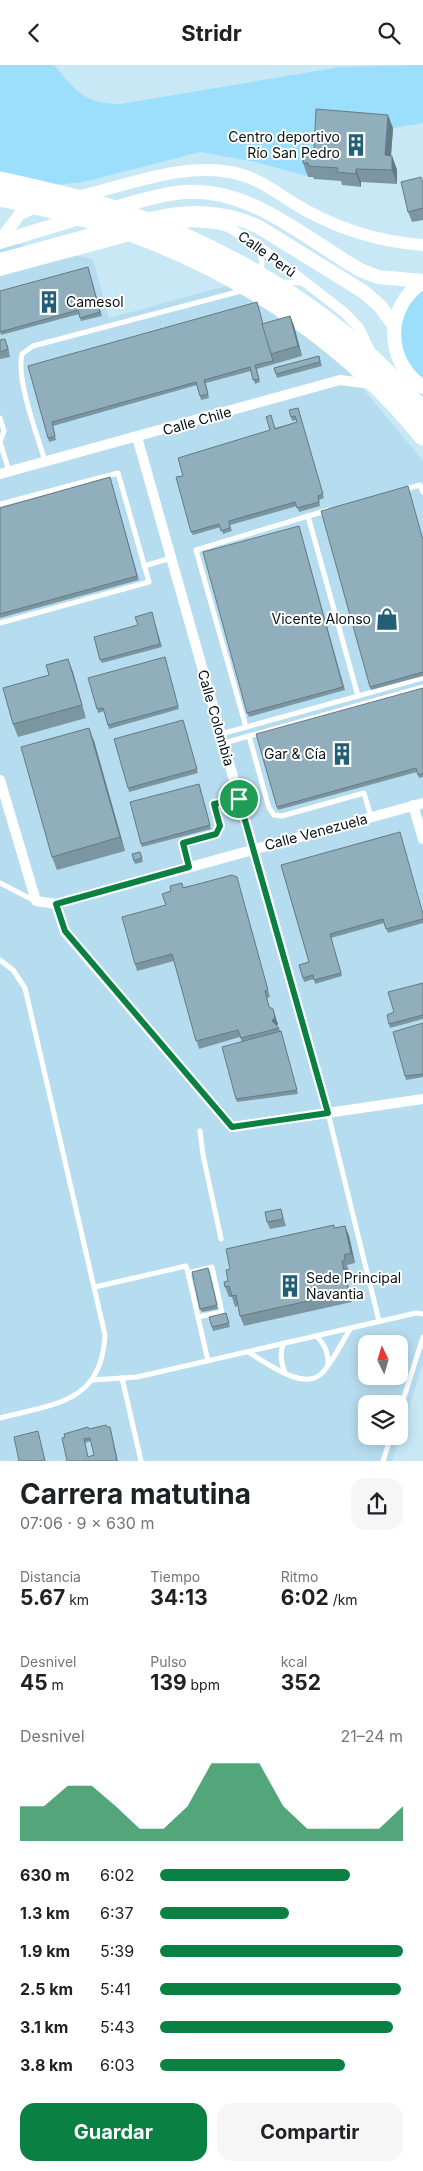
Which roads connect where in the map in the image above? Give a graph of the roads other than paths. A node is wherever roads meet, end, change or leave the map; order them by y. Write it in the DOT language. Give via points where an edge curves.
graph roads {
  1 [pos="0,181"];
  2 [pos="0,197"];
  3 [pos="0,241"];
  4 [pos="256,244"];
  5 [pos="423,245"];
  6 [pos="0,260"];
  7 [pos="0,271"];
  8 [pos="423,281"];
  9 [pos="309,285"];
  10 [pos="233,292"];
  11 [pos="394,325"];
  12 [pos="366,342"];
  13 [pos="340,380"];
  14 [pos="423,387"];
  15 [pos="392,395"];
  16 [pos="423,413"];
  17 [pos="0,418"];
  18 [pos="423,436"];
  19 [pos="138,437"];
  20 [pos="0,442"];
  21 [pos="423,442"];
  22 [pos="45,462"];
  23 [pos="4,473"];
  24 [pos="423,492"];
  25 [pos="392,493"];
  26 [pos="0,504"];
  27 [pos="336,508"];
  28 [pos="308,516"];
  29 [pos="172,558"];
  30 [pos="144,566"];
  31 [pos="0,623"];
  32 [pos="423,677"];
  33 [pos="423,687"];
  34 [pos="358,696"];
  35 [pos="246,727"];
  36 [pos="249,736"];
  37 [pos="222,739"];
  38 [pos="0,780"];
  39 [pos="239,799"];
  40 [pos="418,804"];
  41 [pos="371,817"];
  42 [pos="423,839"];
  43 [pos="253,849"];
  44 [pos="189,867"];
  45 [pos="0,883"];
  46 [pos="36,901"];
  47 [pos="56,904"];
  48 [pos="0,960"];
  49 [pos="423,1099"];
  50 [pos="328,1113"];
  51 [pos="200,1131"];
  52 [pos="221,1239"];
  53 [pos="188,1273"];
  54 [pos="95,1287"];
  55 [pos="423,1315"];
  56 [pos="198,1317"];
  57 [pos="380,1321"];
  58 [pos="350,1328"];
  59 [pos="316,1336"];
  60 [pos="423,1337"];
  61 [pos="284,1343"];
  62 [pos="247,1351"];
  63 [pos="208,1361"];
  64 [pos="328,1364"];
  65 [pos="286,1373"];
  66 [pos="122,1378"];
  67 [pos="93,1380"];
  68 [pos="405,1395"];
  69 [pos="0,1418"];
  70 [pos="388,1445"];
  71 [pos="141,1461"];
  72 [pos="383,1461"];
  1 -- 16 [label="highway" via="116,211 181,236 235,263 281,289 338,331"];
  2 -- 18 [label="highway" via="120,228 169,247 238,282 283,309 345,357 384,392"];
  3 -- 5 [label="street" via="20,214 41,205 183,171 207,169 255,179 305,210 347,230 390,242"];
  3 -- 8 [label="main road" via="166,194 205,193 224,195 256,206 378,277"];
  4 -- 7 [label="street, Calle Perú" via="228,227 192,222"];
  4 -- 9 [label="street, Calle Perú"];
  4 -- 10 [label="lane" via="262,263 260,277"];
  6 -- 11 [label="main road, Calle Perú" via="147,220 190,212 225,215 259,227 364,292"];
  8 -- 11 [label="main road" via="405,299"];
  9 -- 10 [label="lane" via="298,281 276,283"];
  9 -- 12 [label="street, Calle Perú" via="345,313 359,328"];
  10 -- 22 [label="lane" via="33,346 22,354 22,379"];
  11 -- 14 [label="main road" via="394,343 399,360 408,374"];
  12 -- 13 [label="street" via="364,361"];
  12 -- 15 [label="street, Calle Perú"];
  13 -- 15 [label="street, Calle Chile" via="377,385"];
  13 -- 19 [label="street, Calle Chile"];
  15 -- 21 [label="street, Calle Perú"];
  17 -- 20 [label="lane" via="4,431"];
  19 -- 22 [label="street, Calle Chile"];
  19 -- 29 [label="street, Calle Colombia"];
  20 -- 23 [label="lane"];
  22 -- 23 [label="street, Calle Chile"];
  24 -- 25 [label="lane" via="420,485"];
  26 -- 30 [label="lane" via="118,473"];
  27 -- 28 [label="lane"];
  28 -- 34 [label="lane"];
  28 -- 35 [label="lane" via="196,550"];
  29 -- 30 [label="lane"];
  29 -- 37 [label="street, Calle Colombia"];
  30 -- 31 [label="lane" via="149,582"];
  32 -- 34 [label="lane"];
  33 -- 36 [label="lane"];
  34 -- 35 [label="lane"];
  35 -- 37 [label="lane"];
  36 -- 37 [label="lane"];
  36 -- 41 [label="lane" via="269,808 274,815 282,816 364,793"];
  37 -- 39 [label="street, Calle Colombia"];
  38 -- 46 [label="street"];
  39 -- 43 [label="street, Calle Colombia"];
  39 -- 44 [label="lane" via="214,804 220,826 216,834 183,843"];
  40 -- 41 [label="street, Calle Venezuela"];
  40 -- 42 [label="street"];
  41 -- 43 [label="street, Calle Venezuela"];
  43 -- 44 [label="street, Calle Venezuela"];
  43 -- 50 [label="street, Calle Colombia"];
  44 -- 47 [label="street, Calle Venezuela"];
  45 -- 46 [label="lane"];
  46 -- 47 [label="street, Calle Venezuela"];
  47 -- 50 [label="street" via="65,931 232,1127"];
  48 -- 54 [label="lane" via="13,970 25,988"];
  49 -- 50 [label="street"];
  50 -- 57 [label="lane"];
  51 -- 52 [label="lane"];
  53 -- 54 [label="lane" via="186,1266"];
  53 -- 56 [label="lane"];
  53 -- 56 [label="lane" via="212,1267 222,1312"];
  54 -- 67 [label="lane" via="105,1335 102,1365"];
  55 -- 57 [label="lane" via="416,1313"];
  56 -- 63 [label="lane"];
  57 -- 58 [label="lane"];
  58 -- 59 [label="lane"];
  58 -- 64 [label="lane"];
  59 -- 61 [label="lane"];
  59 -- 64 [label="lane" via="328,1353"];
  60 -- 68 [label="lane"];
  61 -- 62 [label="lane"];
  61 -- 65 [label="lane" via="281,1363"];
  62 -- 63 [label="lane"];
  62 -- 65 [label="lane"];
  63 -- 66 [label="lane"];
  64 -- 65 [label="lane" via="315,1378 296,1379"];
  66 -- 67 [label="lane"];
  66 -- 71 [label="lane"];
  67 -- 69 [label="lane" via="82,1391 60,1403"];
  70 -- 72 [label="lane"];
}
